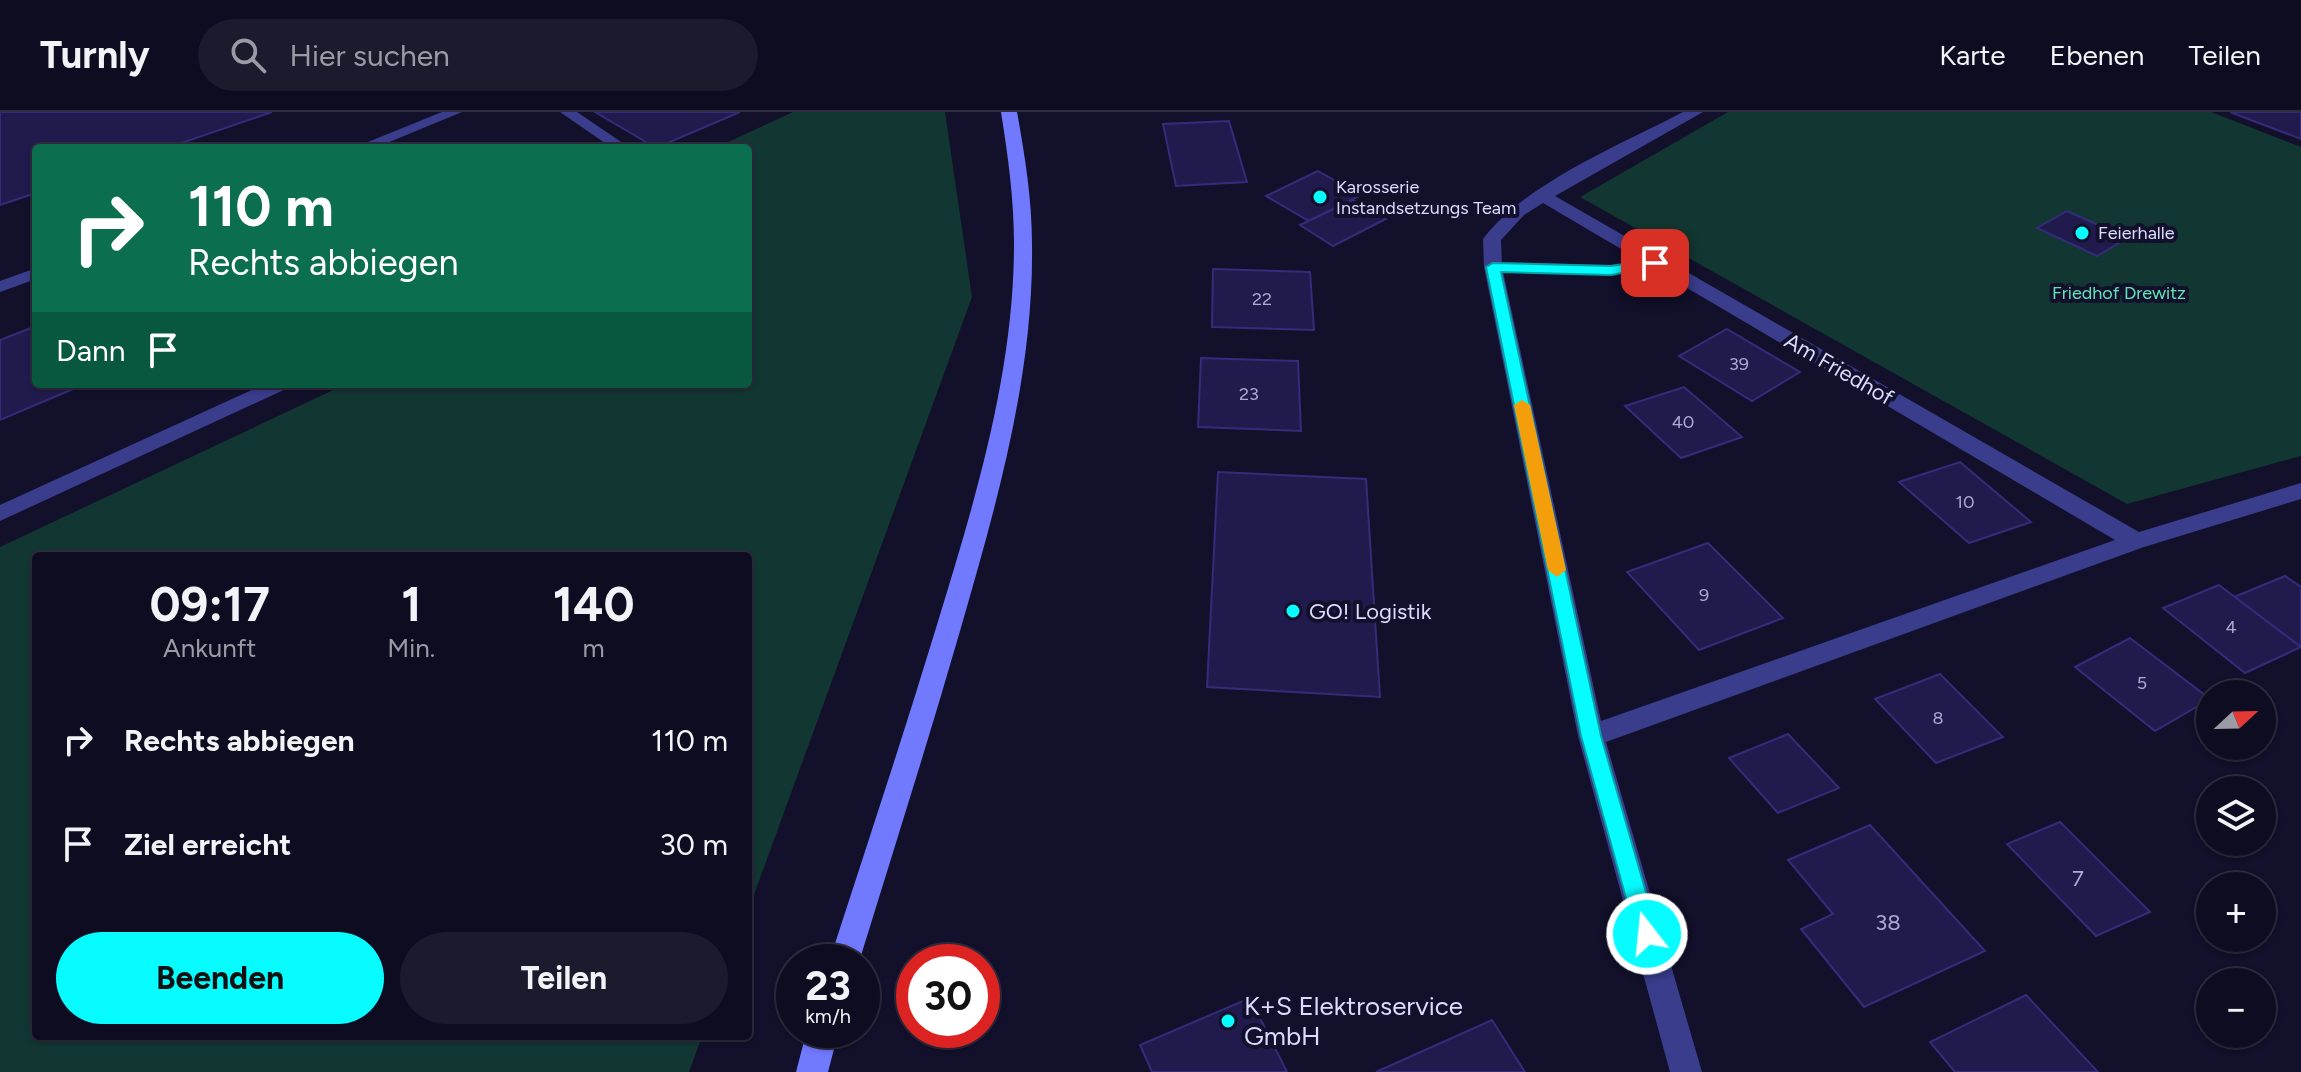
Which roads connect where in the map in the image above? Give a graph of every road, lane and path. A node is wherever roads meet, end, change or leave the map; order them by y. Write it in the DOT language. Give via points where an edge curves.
graph roads {
  1 [pos="455,112"];
  2 [pos="567,112"];
  3 [pos="1009,112"];
  4 [pos="1695,112"];
  5 [pos="371,144"];
  6 [pos="616,144"];
  7 [pos="1543,196"];
  8 [pos="1655,263"];
  9 [pos="1493,267"];
  10 [pos="32,275"];
  11 [pos="0,287"];
  12 [pos="272,388"];
  13 [pos="2301,491"];
  14 [pos="0,514"];
  15 [pos="2136,541"];
  16 [pos="1591,736"];
  17 [pos="850,944"];
  18 [pos="818,1048"];
  19 [pos="812,1072"];
  20 [pos="1686,1072"];
  1 -- 5 [label="lane"];
  2 -- 6 [label="lane"];
  3 -- 17 [label="main road" via="1023,207 1022,290 997,456"];
  4 -- 7 [label="street"];
  7 -- 8 [label="street, Am Friedhof"];
  7 -- 9 [label="street" via="1518,211 1492,239"];
  8 -- 9 [label="lane" via="1611,270"];
  8 -- 15 [label="street, Am Friedhof"];
  9 -- 16 [label="street"];
  10 -- 11 [label="lane"];
  12 -- 14 [label="lane"];
  13 -- 15 [label="street"];
  15 -- 16 [label="street"];
  16 -- 20 [label="street"];
  18 -- 19 [label="main road"];
}
